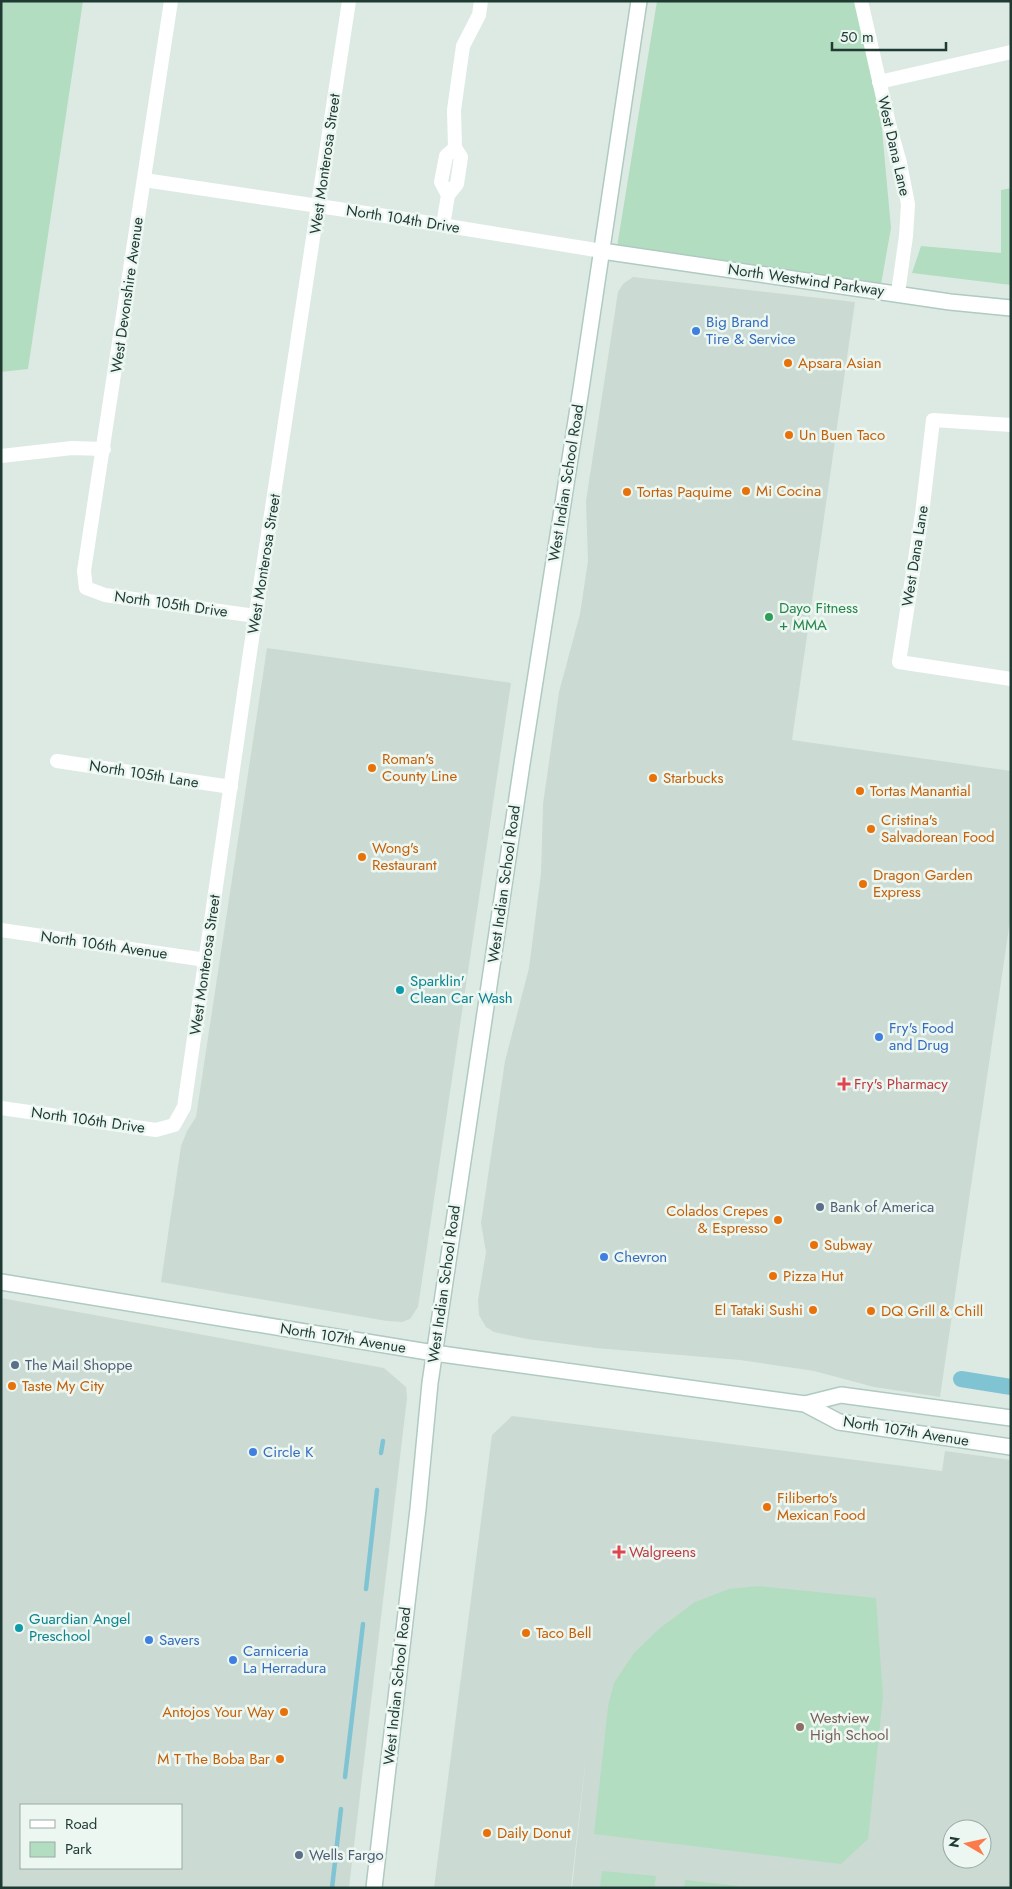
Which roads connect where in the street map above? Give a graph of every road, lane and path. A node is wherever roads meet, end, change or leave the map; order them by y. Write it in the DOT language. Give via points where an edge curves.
graph roads {
  1 [pos="171,1"];
  2 [pos="349,1"];
  3 [pos="481,1"];
  4 [pos="639,1"];
  5 [pos="860,1"];
  6 [pos="1011,52"];
  7 [pos="879,82"];
  8 [pos="455,148"];
  9 [pos="443,171"];
  10 [pos="458,173"];
  11 [pos="144,180"];
  12 [pos="448,195"];
  13 [pos="318,206"];
  14 [pos="443,225"];
  15 [pos="602,251"];
  16 [pos="898,293"];
  17 [pos="1011,308"];
  18 [pos="1011,425"];
  19 [pos="104,449"];
  20 [pos="1,456"];
  21 [pos="86,588"];
  22 [pos="256,616"];
  23 [pos="1011,679"];
  24 [pos="57,761"];
  25 [pos="231,787"];
  26 [pos="1,930"];
  27 [pos="206,960"];
  28 [pos="1,1108"];
  29 [pos="174,1125"];
  30 [pos="1,1282"];
  31 [pos="434,1353"];
  32 [pos="805,1404"];
  33 [pos="1011,1418"];
  34 [pos="1011,1447"];
  35 [pos="374,1888"];
  1 -- 11 [label="street, West Devonshire Avenue"];
  2 -- 13 [label="street, West Monterosa Street"];
  3 -- 8 [label="street" via="479,15 463,46 454,110"];
  4 -- 15 [label="main road, West Indian School Road"];
  5 -- 7 [label="street, West Dana Lane"];
  6 -- 7 [label="street"];
  7 -- 16 [label="street, West Dana Lane" via="908,204"];
  8 -- 9 [label="street" via="446,156"];
  8 -- 10 [label="street" via="460,157"];
  9 -- 10 [label="street"];
  9 -- 12 [label="street" via="442,182"];
  10 -- 12 [label="street" via="457,184"];
  11 -- 13 [label="street, North 104th Drive"];
  11 -- 19 [label="street, West Devonshire Avenue"];
  12 -- 14 [label="street"];
  13 -- 14 [label="street, North 104th Drive"];
  13 -- 22 [label="street, West Monterosa Street"];
  14 -- 15 [label="street, North 104th Drive"];
  15 -- 16 [label="main road, North Westwind Parkway"];
  15 -- 31 [label="main road, West Indian School Road"];
  16 -- 17 [label="main road, North Westwind Parkway"];
  18 -- 23 [label="street, West Dana Lane" via="933,420 899,662"];
  19 -- 20 [label="street" via="72,448"];
  19 -- 21 [label="street, West Devonshire Avenue" via="84,571"];
  21 -- 22 [label="street, North 105th Drive" via="105,595"];
  22 -- 25 [label="street, West Monterosa Street"];
  24 -- 25 [label="street, North 105th Lane"];
  25 -- 27 [label="street, West Monterosa Street"];
  26 -- 27 [label="street, North 106th Avenue"];
  27 -- 29 [label="street, West Monterosa Street" via="184,1107"];
  28 -- 29 [label="street, North 106th Drive" via="156,1130"];
  30 -- 31 [label="main road, North 107th Avenue"];
  31 -- 32 [label="main road, North 107th Avenue"];
  31 -- 35 [label="main road, West Indian School Road"];
  32 -- 33 [label="main road, North 107th Avenue" via="841,1395"];
  32 -- 34 [label="main road, North 107th Avenue" via="839,1422"];
}
